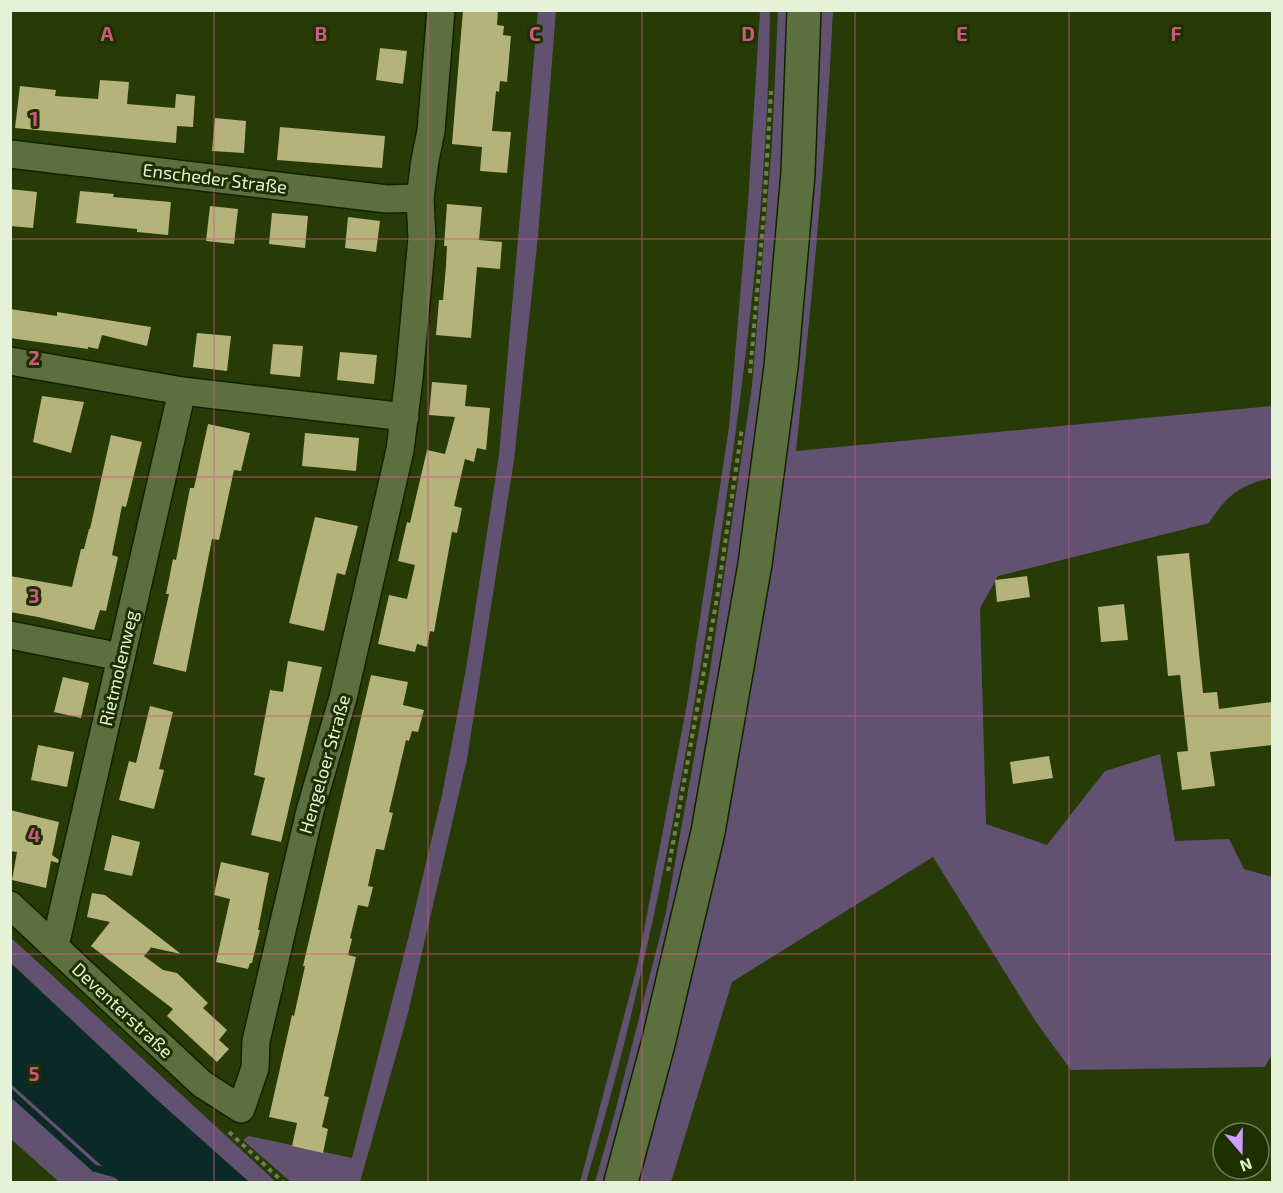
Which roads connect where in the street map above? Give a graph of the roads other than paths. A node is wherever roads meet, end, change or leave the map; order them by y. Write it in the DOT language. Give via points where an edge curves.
graph roads {
  1 [pos="441,10"];
  2 [pos="804,10"];
  3 [pos="10,154"];
  4 [pos="420,198"];
  5 [pos="10,361"];
  6 [pos="182,391"];
  7 [pos="405,417"];
  8 [pos="10,635"];
  9 [pos="121,657"];
  10 [pos="10,905"];
  11 [pos="55,946"];
  12 [pos="241,1109"];
  13 [pos="621,1182"];
  1 -- 4 [label="street" via="431,131"];
  2 -- 13 [label="main road" via="795,207 781,367 755,564 708,832"];
  3 -- 4 [label="street, Enscheder Straße" via="387,199"];
  4 -- 7 [label="street, Hengeloer Straße" via="422,238"];
  5 -- 6 [label="street"];
  6 -- 7 [label="street"];
  6 -- 9 [label="street, Rietmolenweg"];
  7 -- 12 [label="street, Hengeloer Straße" via="343,698 309,811 256,1041 255,1068"];
  8 -- 9 [label="street"];
  9 -- 11 [label="street, Rietmolenweg"];
  10 -- 11 [label="street, Deventerstraße"];
  11 -- 12 [label="street, Deventerstraße" via="202,1084"];
}
